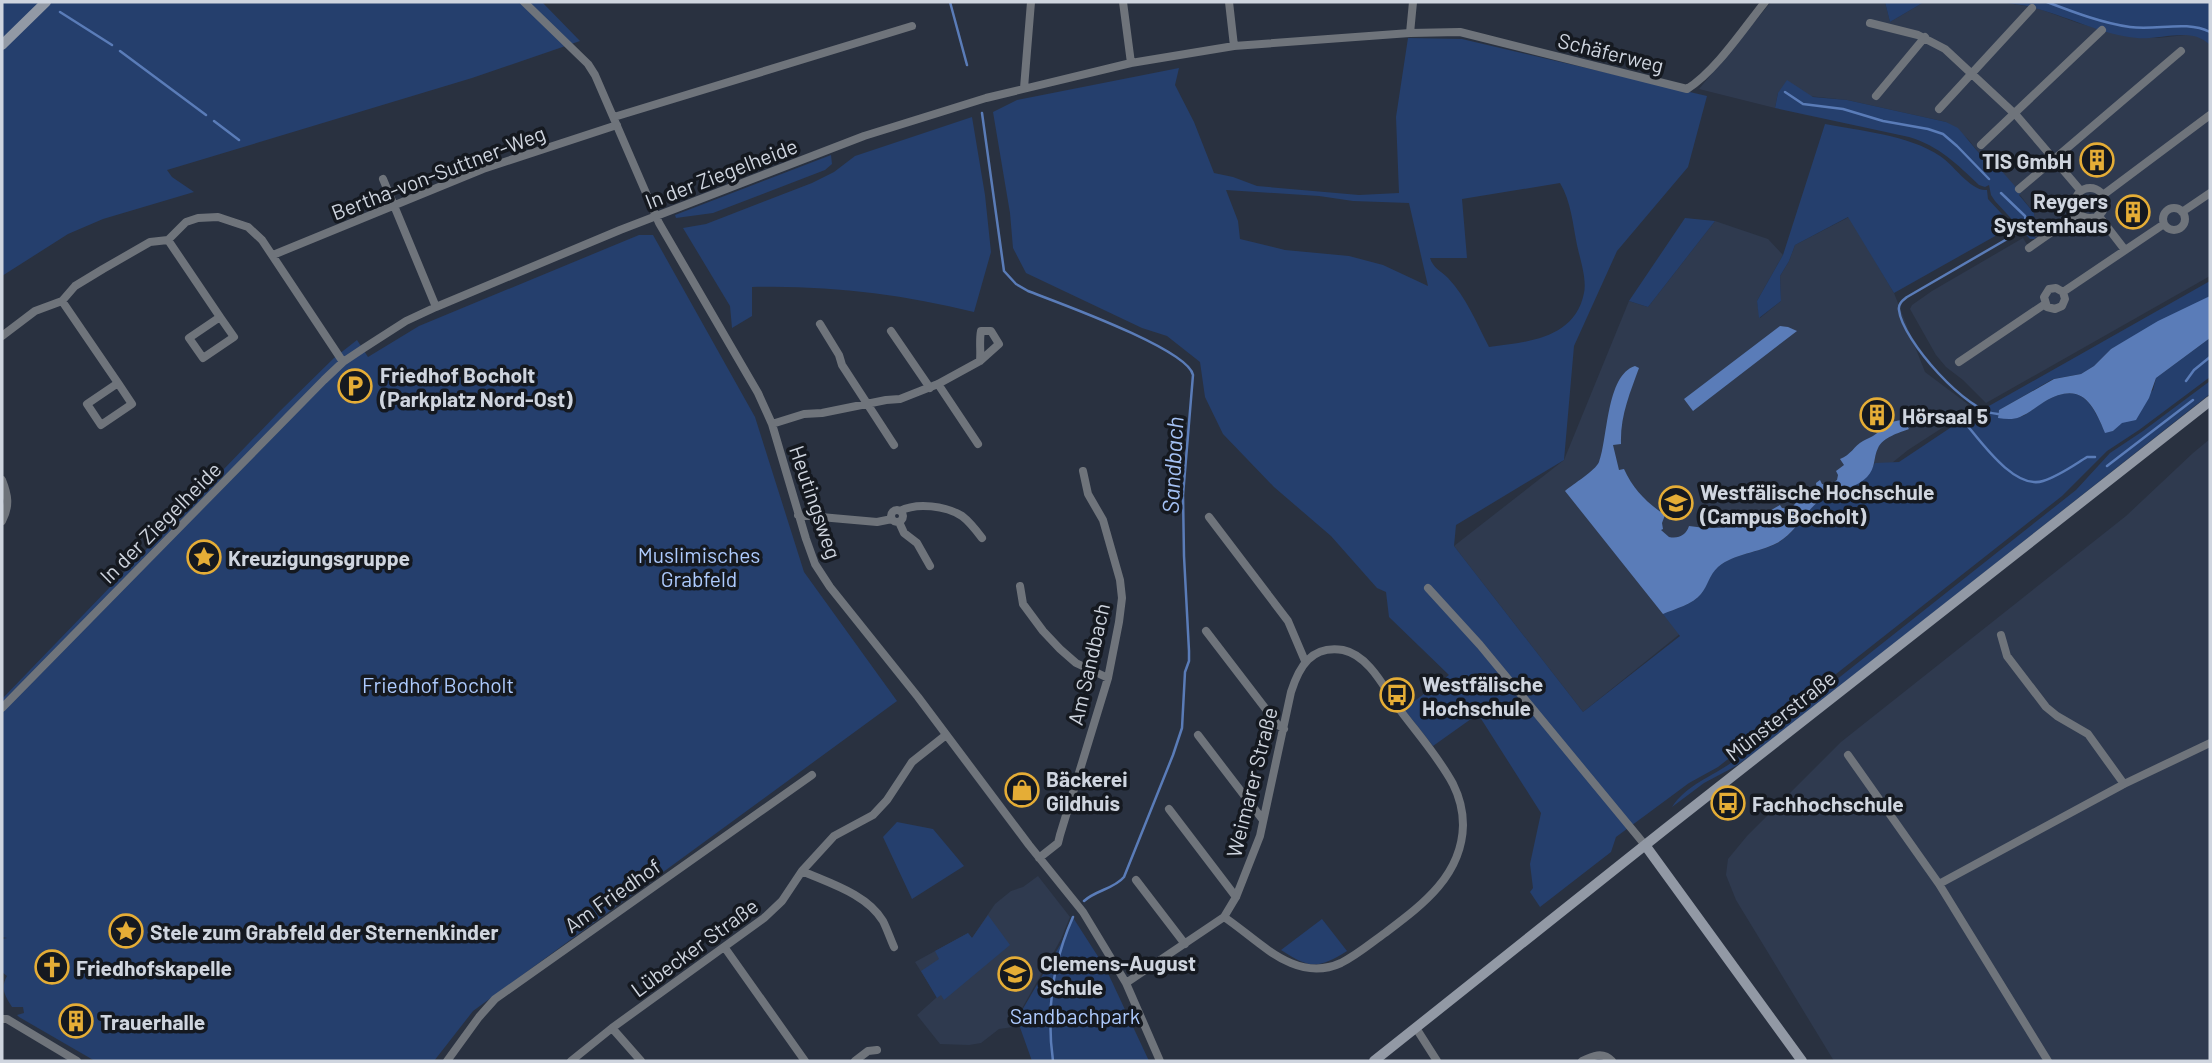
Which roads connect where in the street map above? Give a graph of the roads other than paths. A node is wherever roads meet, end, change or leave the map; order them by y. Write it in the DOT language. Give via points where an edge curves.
graph roads {
  1 [pos="46,2"];
  2 [pos="524,2"];
  3 [pos="1031,2"];
  4 [pos="1123,2"];
  5 [pos="1228,2"];
  6 [pos="1413,2"];
  7 [pos="1765,2"];
  8 [pos="2032,8"];
  9 [pos="1870,23"];
  10 [pos="912,26"];
  11 [pos="2102,30"];
  12 [pos="1410,33"];
  13 [pos="1926,37"];
  14 [pos="2,45"];
  15 [pos="1234,46"];
  16 [pos="2181,51"];
  17 [pos="1131,63"];
  18 [pos="1973,73"];
  19 [pos="1043,82"];
  20 [pos="1024,88"];
  21 [pos="1876,96"];
  22 [pos="1939,109"];
  23 [pos="2015,114"];
  24 [pos="2210,115"];
  25 [pos="615,121"];
  26 [pos="1982,145"];
  27 [pos="2055,159"];
  28 [pos="383,179"];
  29 [pos="2019,189"];
  30 [pos="2081,191"];
  31 [pos="2210,193"];
  32 [pos="2103,195"];
  33 [pos="394,205"];
  34 [pos="2182,212"];
  35 [pos="2079,213"];
  36 [pos="2098,215"];
  37 [pos="656,216"];
  38 [pos="2164,224"];
  39 [pos="168,240"];
  40 [pos="2029,248"];
  41 [pos="2125,250"];
  42 [pos="273,255"];
  43 [pos="2063,292"];
  44 [pos="62,301"];
  45 [pos="2045,304"];
  46 [pos="436,307"];
  47 [pos="220,317"];
  48 [pos="820,324"];
  49 [pos="891,331"];
  50 [pos="2,336"];
  51 [pos="980,361"];
  52 [pos="343,362"];
  53 [pos="1959,362"];
  54 [pos="118,383"];
  55 [pos="934,386"];
  56 [pos="2210,401"];
  57 [pos="866,404"];
  58 [pos="772,424"];
  59 [pos="978,444"];
  60 [pos="894,445"];
  61 [pos="1083,471"];
  62 [pos="2,480"];
  63 [pos="798,515"];
  64 [pos="1209,517"];
  65 [pos="2,521"];
  66 [pos="895,521"];
  67 [pos="982,538"];
  68 [pos="930,566"];
  69 [pos="1020,586"];
  70 [pos="1428,588"];
  71 [pos="1206,631"];
  72 [pos="2001,635"];
  73 [pos="1305,661"];
  74 [pos="1108,678"];
  75 [pos="2,708"];
  76 [pos="1284,729"];
  77 [pos="946,735"];
  78 [pos="1198,735"];
  79 [pos="2210,743"];
  80 [pos="1849,755"];
  81 [pos="813,775"];
  82 [pos="2124,784"];
  83 [pos="1169,809"];
  84 [pos="1263,821"];
  85 [pos="1646,845"];
  86 [pos="1039,858"];
  87 [pos="802,870"];
  88 [pos="1136,880"];
  89 [pos="1939,884"];
  90 [pos="1236,897"];
  91 [pos="1224,917"];
  92 [pos="1185,944"];
  93 [pos="894,947"];
  94 [pos="725,948"];
  95 [pos="1126,983"];
  96 [pos="2,1019"];
  97 [pos="612,1028"];
  98 [pos="1416,1028"];
  99 [pos="877,1050"];
  100 [pos="76,1061"];
  101 [pos="447,1061"];
  102 [pos="571,1061"];
  103 [pos="642,1061"];
  104 [pos="805,1061"];
  105 [pos="855,1061"];
  106 [pos="1160,1061"];
  107 [pos="1374,1061"];
  108 [pos="1437,1061"];
  109 [pos="1582,1061"];
  110 [pos="1612,1061"];
  111 [pos="1802,1061"];
  112 [pos="2048,1061"];
  1 -- 14 [label="main road"];
  2 -- 25 [label="street, Heutingsweg" via="588,64"];
  3 -- 20 [label="street"];
  4 -- 17 [label="street"];
  5 -- 15 [label="street"];
  6 -- 12 [label="street"];
  7 -- 12 [label="street, Schäferweg" via="1710,70 1687,89 1460,32"];
  8 -- 18 [label="street"];
  9 -- 13 [label="street"];
  10 -- 25 [label="street, Bertha-von-Suttner-Weg"];
  11 -- 23 [label="street"];
  12 -- 15 [label="street, Schäferweg"];
  13 -- 18 [label="street"];
  13 -- 21 [label="street"];
  15 -- 17 [label="street, Schäferweg"];
  16 -- 27 [label="street"];
  17 -- 19 [label="street, Schäferweg"];
  18 -- 22 [label="street"];
  18 -- 23 [label="street"];
  19 -- 20 [label="street, In der Ziegelheide"];
  20 -- 37 [label="street, In der Ziegelheide" via="864,136"];
  23 -- 26 [label="street"];
  23 -- 27 [label="street"];
  24 -- 32 [label="street"];
  25 -- 33 [label="street, Bertha-von-Suttner-Weg"];
  25 -- 37 [label="street, Heutingsweg"];
  27 -- 29 [label="street"];
  27 -- 30 [label="street"];
  28 -- 33 [label="street"];
  30 -- 32 [label="street" via="2091,188"];
  30 -- 35 [label="street" via="2076,201"];
  31 -- 34 [label="street"];
  32 -- 36 [label="street" via="2105,204"];
  33 -- 42 [label="street, Bertha-von-Suttner-Weg"];
  33 -- 46 [label="street"];
  34 -- 38 [label="street" via="2167,210"];
  34 -- 38 [label="street" via="2184,223 2178,229"];
  35 -- 36 [label="street" via="2088,218"];
  35 -- 40 [label="street"];
  36 -- 41 [label="street"];
  37 -- 46 [label="street, In der Ziegelheide"];
  37 -- 58 [label="street, Heutingsweg"];
  38 -- 41 [label="street"];
  39 -- 42 [label="street" via="186,222 218,217 248,228"];
  39 -- 44 [label="street" via="136,250 75,286"];
  39 -- 47 [label="street"];
  41 -- 43 [label="street"];
  42 -- 52 [label="street"];
  43 -- 45 [label="street" via="2049,289"];
  43 -- 45 [label="street" via="2064,303 2059,308"];
  44 -- 50 [label="street" via="35,312"];
  44 -- 54 [label="street"];
  45 -- 53 [label="street"];
  46 -- 52 [label="street, In der Ziegelheide"];
  47 -- 47 [label="street" via="234,337 202,358 189,338"];
  48 -- 57 [label="street"];
  49 -- 55 [label="street"];
  51 -- 55 [label="street"];
  52 -- 75 [label="street, In der Ziegelheide"];
  54 -- 54 [label="street" via="132,404 101,425 87,404"];
  55 -- 57 [label="street" via="900,399"];
  55 -- 59 [label="street"];
  56 -- 85 [label="main road, Münsterstraße"];
  57 -- 58 [label="street"];
  57 -- 60 [label="street"];
  58 -- 63 [label="street, Heutingsweg"];
  61 -- 74 [label="street, Am Sandbach" via="1120,580 1122,598"];
  62 -- 65 [label="street" via="8,503"];
  63 -- 66 [label="street"];
  63 -- 77 [label="street, Heutingsweg" via="830,587"];
  64 -- 73 [label="street" via="1288,621"];
  66 -- 67 [label="street" via="903,518 900,511 909,506 950,510"];
  66 -- 68 [label="street" via="917,542"];
  69 -- 74 [label="street" via="1023,604 1060,649 1076,663"];
  70 -- 85 [label="street"];
  71 -- 76 [label="street"];
  72 -- 82 [label="street" via="2007,656 2046,707 2088,734"];
  73 -- 76 [label="street, Weimarer Straße" via="1291,692"];
  73 -- 91 [label="street" via="1323,652 1344,650 1364,661 1454,786 1462,820 1459,853 1445,880 1424,902 1362,950 1320,969 1286,963"];
  74 -- 86 [label="street, Am Sandbach" via="1058,843"];
  76 -- 84 [label="street, Weimarer Straße"];
  77 -- 86 [label="street, Heutingsweg"];
  77 -- 87 [label="street, Lübecker Straße" via="912,761 873,815 834,836"];
  78 -- 84 [label="street"];
  79 -- 82 [label="street"];
  80 -- 89 [label="street"];
  81 -- 101 [label="street, Am Friedhof" via="495,999"];
  82 -- 89 [label="street"];
  83 -- 90 [label="street"];
  84 -- 90 [label="street, Weimarer Straße"];
  85 -- 98 [label="main road, Münsterstraße"];
  85 -- 111 [label="main road"];
  86 -- 95 [label="street, Heutingsweg" via="1083,912"];
  87 -- 93 [label="street" via="843,889 875,911"];
  87 -- 94 [label="street, Lübecker Straße" via="774,909"];
  88 -- 92 [label="street"];
  89 -- 112 [label="street"];
  90 -- 91 [label="street, Weimarer Straße"];
  91 -- 92 [label="street, Weimarer Straße"];
  92 -- 95 [label="street, Weimarer Straße"];
  94 -- 97 [label="street, Lübecker Straße"];
  94 -- 104 [label="street"];
  95 -- 106 [label="street, Heutingsweg"];
  96 -- 100 [label="street"];
  97 -- 102 [label="street, Lübecker Straße"];
  97 -- 103 [label="street"];
  98 -- 107 [label="main road, Münsterstraße"];
  98 -- 108 [label="street"];
  99 -- 105 [label="street"];
  109 -- 110 [label="street" via="1602,1055"];
}
